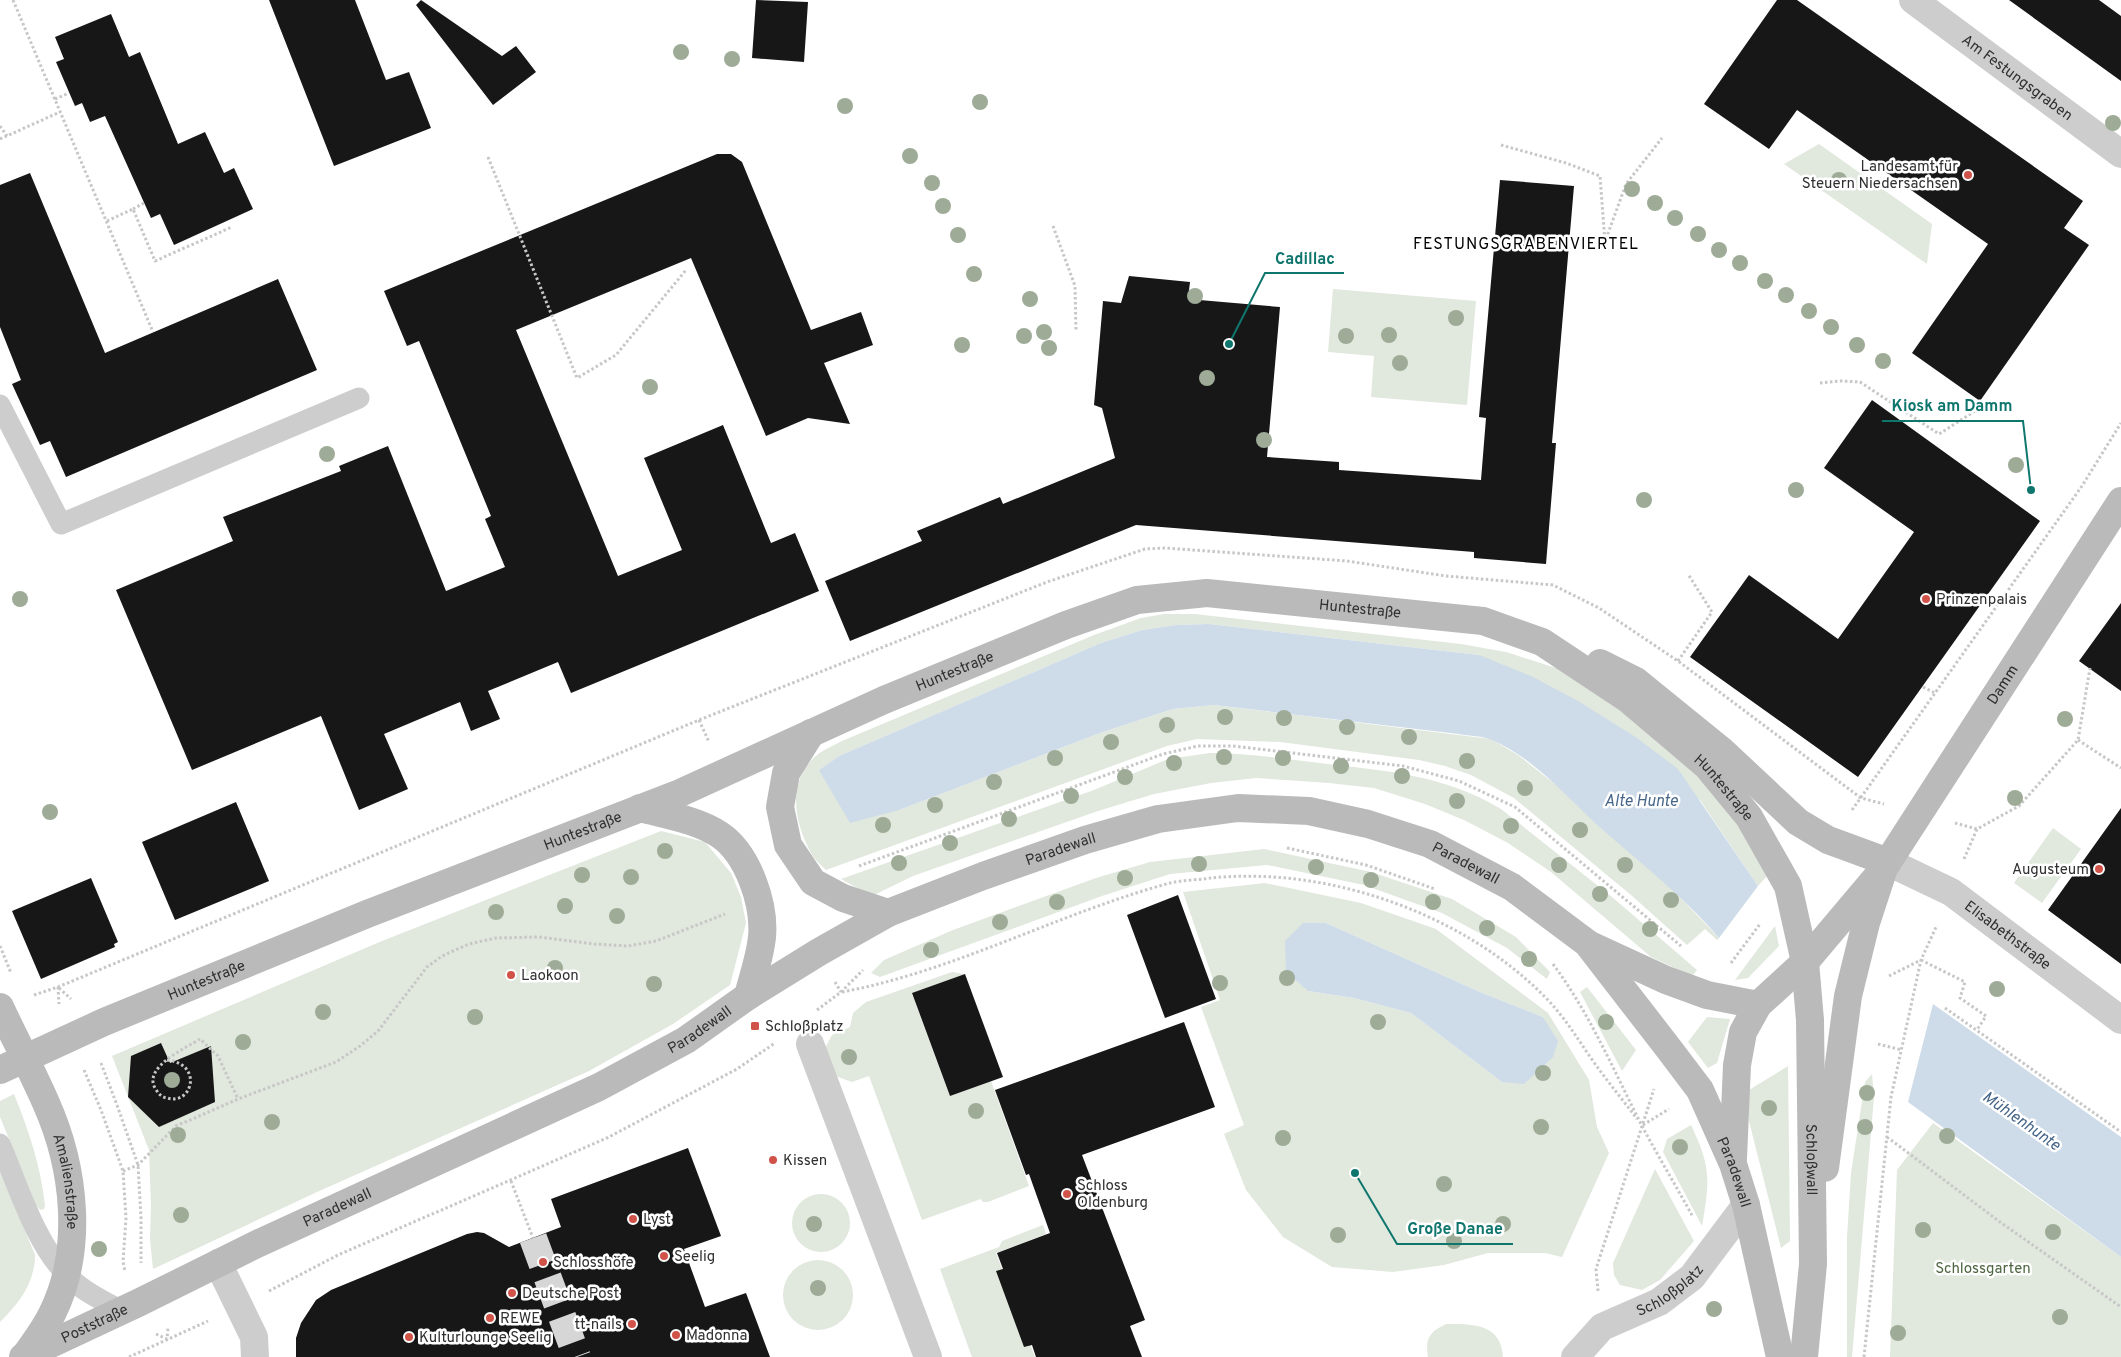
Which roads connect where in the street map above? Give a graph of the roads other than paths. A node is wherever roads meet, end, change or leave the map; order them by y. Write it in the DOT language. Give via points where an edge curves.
graph roads {
  1 [pos="1913,0"];
  2 [pos="2121,154"];
  3 [pos="360,398"];
  4 [pos="0,405"];
  5 [pos="2121,501"];
  6 [pos="1542,642"];
  7 [pos="812,733"];
  8 [pos="640,808"];
  9 [pos="1886,865"];
  10 [pos="888,913"];
  11 [pos="1587,943"];
  12 [pos="1805,962"];
  13 [pos="748,996"];
  14 [pos="1758,1005"];
  15 [pos="0,1007"];
  16 [pos="2121,1020"];
  17 [pos="810,1044"];
  18 [pos="25,1059"];
  19 [pos="0,1070"];
  20 [pos="0,1144"];
  21 [pos="1733,1164"];
  22 [pos="1746,1205"];
  23 [pos="218,1263"];
  24 [pos="1813,1264"];
  25 [pos="67,1275"];
  26 [pos="130,1307"];
  27 [pos="24,1357"];
  28 [pos="255,1357"];
  29 [pos="928,1357"];
  30 [pos="1575,1357"];
  31 [pos="1780,1357"];
  32 [pos="1804,1357"];
  1 -- 2 [label="street, Am Festungsgraben"];
  3 -- 4 [label="lane" via="61,524"];
  5 -- 9 [label="street, Damm"];
  6 -- 7 [label="street, Huntestraße" via="1483,621 1314,602 1207,593 1137,600 1066,625"];
  6 -- 9 [label="street" via="1591,659 1636,681 1721,750 1798,822 1828,840"];
  6 -- 12 [label="street, Huntestraße" via="1628,699 1706,766 1749,817 1788,886"];
  7 -- 8 [label="street, Huntestraße"];
  7 -- 10 [label="street" via="786,773 780,807 788,845 813,882 843,898"];
  8 -- 13 [label="street" via="700,825 720,835 746,866 759,902 762,934"];
  8 -- 18 [label="street, Huntestraße" via="358,918 104,1022"];
  9 -- 12 [label="street"];
  9 -- 16 [label="street, Elisabethstraße" via="1951,892"];
  9 -- 24 [label="street" via="1866,922 1848,996"];
  10 -- 11 [label="street, Paradewall" via="1099,835 1158,819 1238,808 1309,811 1368,824 1430,844 1512,888"];
  10 -- 13 [label="street, Paradewall"];
  11 -- 14 [label="street" via="1666,980 1707,995"];
  11 -- 21 [label="street, Paradewall" via="1700,1090"];
  12 -- 14 [label="street"];
  12 -- 24 [label="street, Schloßwall" via="1810,1020"];
  13 -- 23 [label="street, Paradewall" via="686,1040 599,1088"];
  14 -- 21 [label="street" via="1743,1032 1737,1065"];
  15 -- 18 [label="street, Amalienstraße"];
  17 -- 29 [label="street"];
  18 -- 19 [label="street, Huntestraße"];
  18 -- 25 [label="street, Amalienstraße" via="47,1105 64,1157 72,1198 74,1227"];
  20 -- 25 [label="lane" via="35,1227"];
  21 -- 22 [label="street, Paradewall"];
  22 -- 30 [label="street, Schloßplatz" via="1692,1277 1659,1302 1602,1327"];
  22 -- 31 [label="street, Paradewall"];
  23 -- 26 [label="street, Paradewall"];
  23 -- 28 [label="street" via="254,1337"];
  24 -- 32 [label="street, Schloßwall"];
  25 -- 26 [label="lane" via="94,1296"];
  25 -- 27 [label="street, Amalienstraße" via="52,1314"];
  26 -- 27 [label="street, Poststraße"];
}
